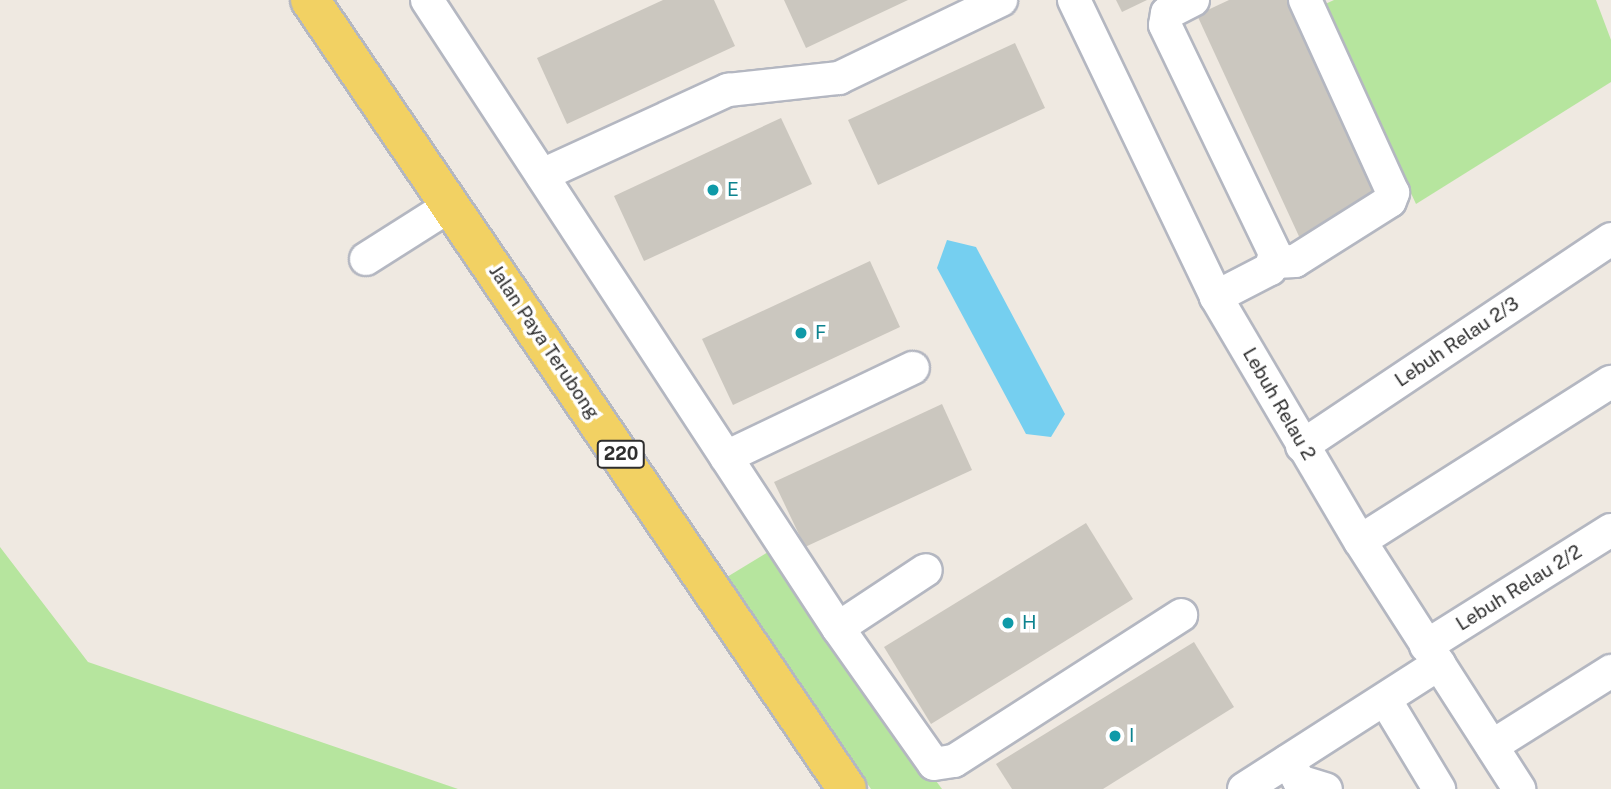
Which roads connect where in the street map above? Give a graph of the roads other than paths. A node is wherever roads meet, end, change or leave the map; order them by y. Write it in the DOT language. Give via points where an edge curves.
graph roads {
  1 [pos="427,0"];
  2 [pos="1001,0"];
  3 [pos="1074,0"];
  4 [pos="1194,0"];
  5 [pos="1305,0"];
  6 [pos="315,5"];
  7 [pos="542,175"];
  8 [pos="451,205"];
  9 [pos="1611,239"];
  10 [pos="366,259"];
  11 [pos="1275,261"];
  12 [pos="1216,297"];
  13 [pos="913,368"];
  14 [pos="1611,382"];
  15 [pos="1302,446"];
  16 [pos="726,457"];
  17 [pos="1611,530"];
  18 [pos="1360,541"];
  19 [pos="926,570"];
  20 [pos="1181,615"];
  21 [pos="838,628"];
  22 [pos="1433,655"];
  23 [pos="1611,671"];
  24 [pos="1386,701"];
  25 [pos="1492,746"];
  26 [pos="1288,761"];
  27 [pos="847,789"];
  28 [pos="1244,789"];
  29 [pos="1326,789"];
  30 [pos="1439,789"];
  31 [pos="1519,789"];
  1 -- 7 [label="street"];
  2 -- 7 [label="street" via="839,78 728,90"];
  3 -- 12 [label="street, Lebuh Relau 2"];
  4 -- 11 [label="street" via="1167,13 1165,25"];
  5 -- 11 [label="street" via="1393,192 1390,201 1295,261"];
  6 -- 8 [label="main road, Jalan Paya Terubong / 220"];
  7 -- 16 [label="street"];
  8 -- 10 [label="street"];
  8 -- 27 [label="main road, Jalan Paya Terubong / 220"];
  9 -- 15 [label="street, Lebuh Relau 2/3"];
  11 -- 12 [label="street"];
  12 -- 15 [label="street, Lebuh Relau 2"];
  13 -- 16 [label="street"];
  14 -- 18 [label="street"];
  15 -- 18 [label="street, Lebuh Relau 2"];
  16 -- 21 [label="street"];
  17 -- 22 [label="street, Lebuh Relau 2/2"];
  18 -- 22 [label="street, Lebuh Relau 2"];
  19 -- 21 [label="street"];
  20 -- 21 [label="street" via="943,766 933,764"];
  22 -- 24 [label="street, Lebuh Relau 2/2"];
  22 -- 25 [label="street, Lebuh Relau 2"];
  23 -- 25 [label="street"];
  24 -- 26 [label="street, Lebuh Relau 2/2"];
  24 -- 30 [label="street"];
  25 -- 31 [label="street, Lebuh Relau 2"];
  26 -- 28 [label="street, Lebuh Relau 2/2"];
  26 -- 29 [label="street" via="1299,781"];
}
